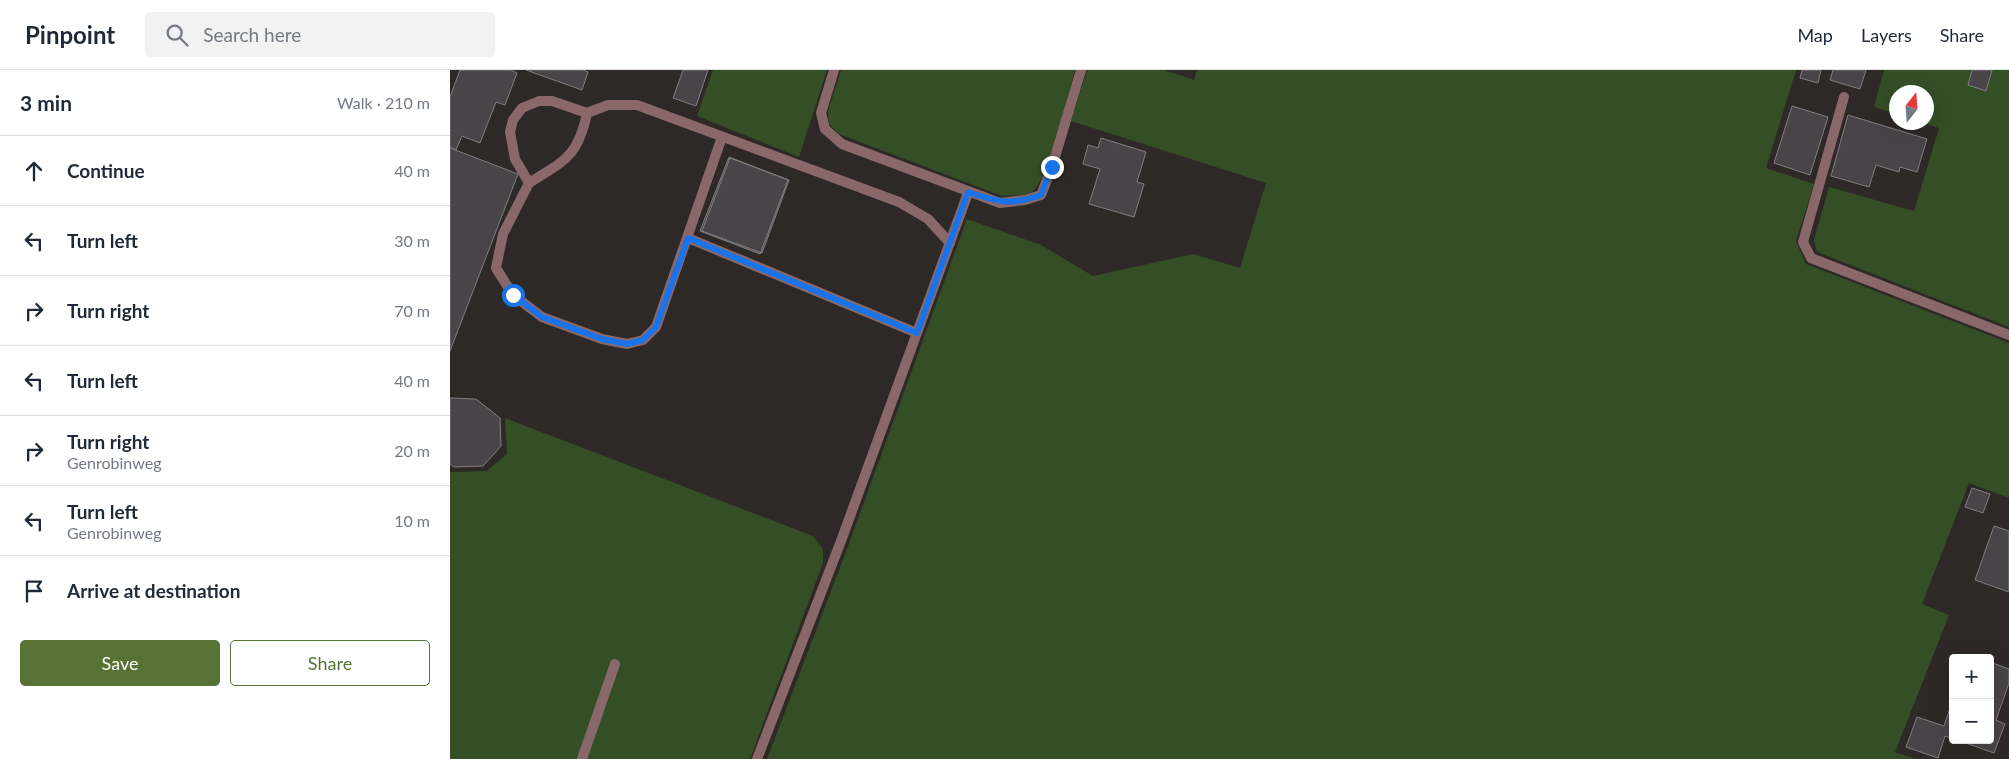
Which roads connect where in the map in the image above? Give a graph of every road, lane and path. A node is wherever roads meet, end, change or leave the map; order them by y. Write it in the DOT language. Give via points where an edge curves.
graph roads {
  1 [pos="834,70"];
  2 [pos="1081,70"];
  3 [pos="1844,97"];
  4 [pos="587,113"];
  5 [pos="722,137"];
  6 [pos="529,183"];
  7 [pos="968,192"];
  8 [pos="688,238"];
  9 [pos="950,243"];
  10 [pos="917,333"];
  11 [pos="2009,335"];
  12 [pos="615,664"];
  13 [pos="582,759"];
  14 [pos="757,759"];
  1 -- 7 [label="street" via="820,113 825,129 842,144"];
  2 -- 7 [label="street" via="1041,195 1000,203"];
  3 -- 11 [label="street" via="1803,242 1811,258"];
  4 -- 5 [label="street" via="608,106 637,105"];
  4 -- 6 [label="street" via="583,134 573,152"];
  4 -- 6 [label="street" via="552,101 539,101 522,108 513,120 510,132 515,159"];
  5 -- 8 [label="street"];
  5 -- 9 [label="street" via="899,202 928,219"];
  6 -- 8 [label="street" via="503,234 496,268 513,295 542,317 602,339 627,344 643,340 656,327"];
  7 -- 9 [label="street"];
  8 -- 10 [label="street"];
  9 -- 10 [label="street"];
  10 -- 14 [label="street"];
  12 -- 13 [label="street"];
}
